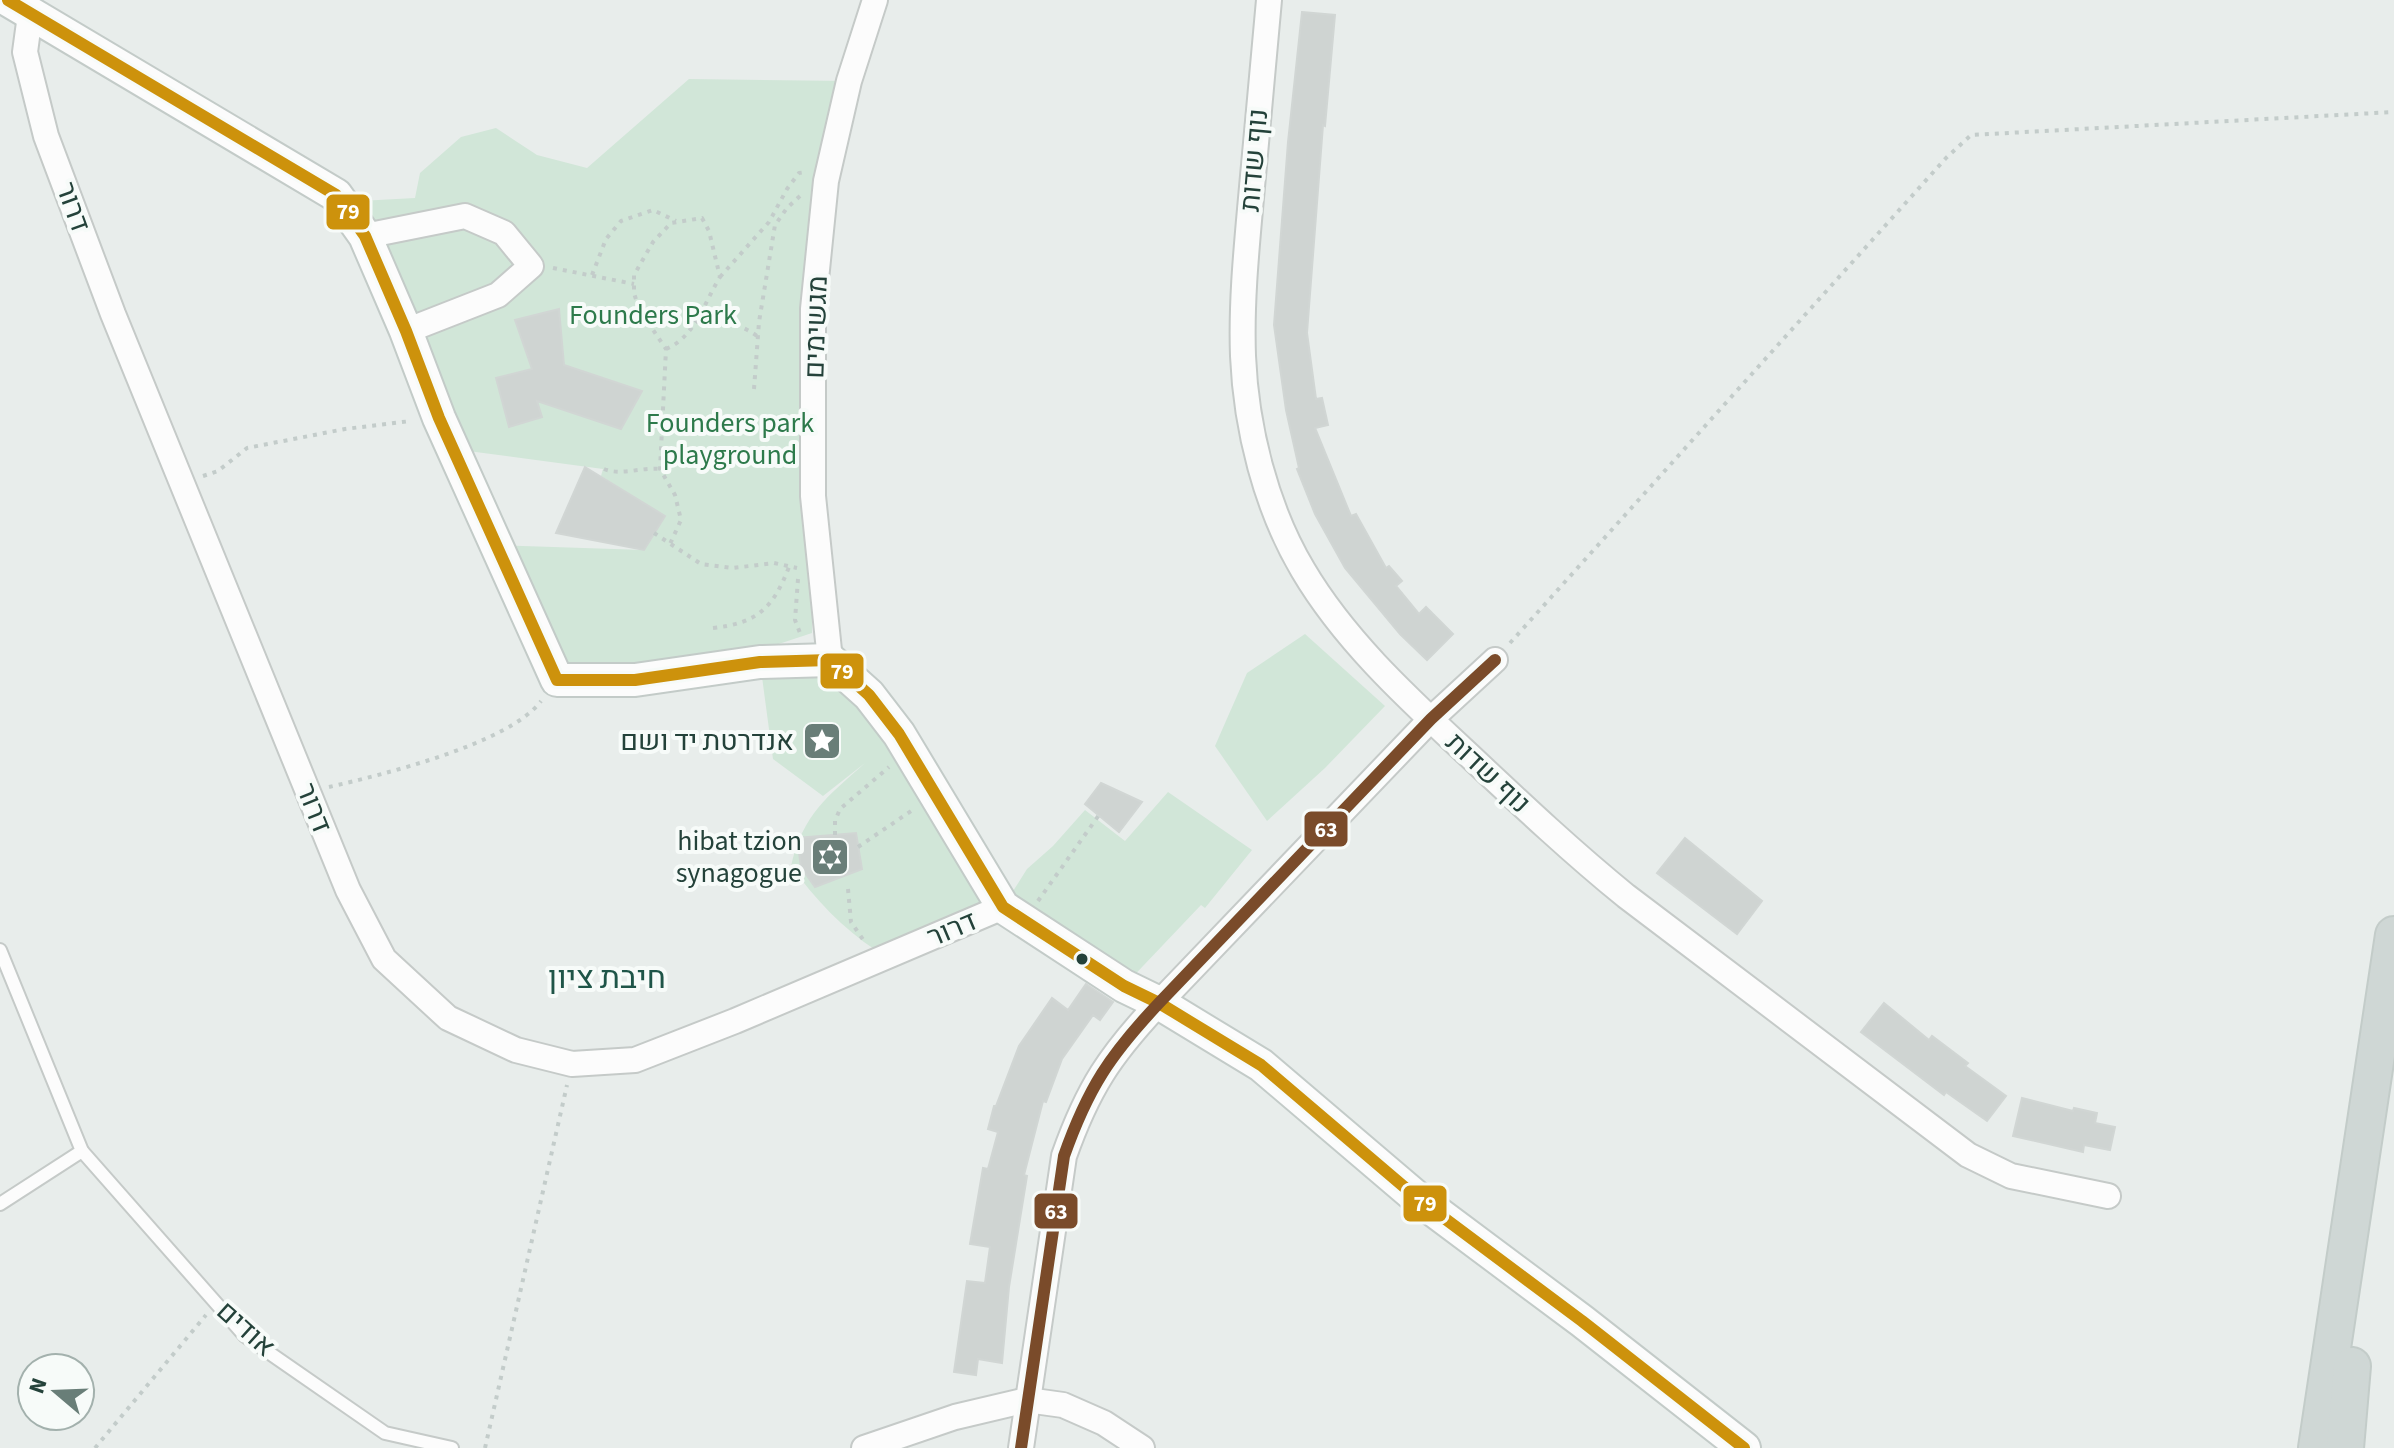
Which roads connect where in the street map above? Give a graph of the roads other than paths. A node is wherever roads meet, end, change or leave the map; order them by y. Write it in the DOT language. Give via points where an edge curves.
graph roads {
  1 [pos="875,0"];
  2 [pos="1269,0"];
  3 [pos="10,6"];
  4 [pos="365,236"];
  5 [pos="406,331"];
  6 [pos="830,660"];
  7 [pos="1495,660"];
  8 [pos="1431,719"];
  9 [pos="1013,914"];
  10 [pos="2394,935"];
  11 [pos="0,950"];
  12 [pos="1159,1003"];
  13 [pos="82,1151"];
  14 [pos="2108,1196"];
  15 [pos="0,1204"];
  16 [pos="2354,1209"];
  17 [pos="1027,1400"];
  18 [pos="452,1448"];
  19 [pos="864,1448"];
  20 [pos="1021,1448"];
  21 [pos="1142,1448"];
  22 [pos="1744,1448"];
  23 [pos="2317,1448"];
  24 [pos="2345,1448"];
  1 -- 6 [label="street, מגשימים" via="826,181 813,309 813,496"];
  2 -- 8 [label="street, נוף שדות" via="1242,292 1247,405 1278,519 1303,570 1338,621"];
  3 -- 4 [label="street" via="336,195"];
  3 -- 9 [label="street, דרור" via="46,136 113,314 348,890 384,959 448,1018 516,1050 572,1064 635,1060 883,958"];
  4 -- 5 [label="street"];
  4 -- 5 [label="street" via="465,216 504,233 531,266 498,295"];
  5 -- 6 [label="street" via="439,418 557,680 635,680 760,662"];
  6 -- 9 [label="street" via="869,695 910,751"];
  7 -- 8 [label="street"];
  8 -- 12 [label="street"];
  8 -- 14 [label="street, נוף שדות" via="1606,880 1968,1155 2011,1176"];
  9 -- 12 [label="street"];
  10 -- 16 [label="main road"];
  11 -- 13 [label="lane, אודים"];
  12 -- 17 [label="street" via="1099,1075 1064,1156"];
  12 -- 22 [label="street" via="1261,1065 1416,1197"];
  13 -- 15 [label="lane"];
  13 -- 18 [label="lane, אודים" via="245,1336 385,1433"];
  16 -- 23 [label="main road"];
  16 -- 24 [label="main road" via="2352,1382"];
  17 -- 19 [label="street" via="955,1417"];
  17 -- 20 [label="street"];
  17 -- 21 [label="street" via="1063,1405"];
}
